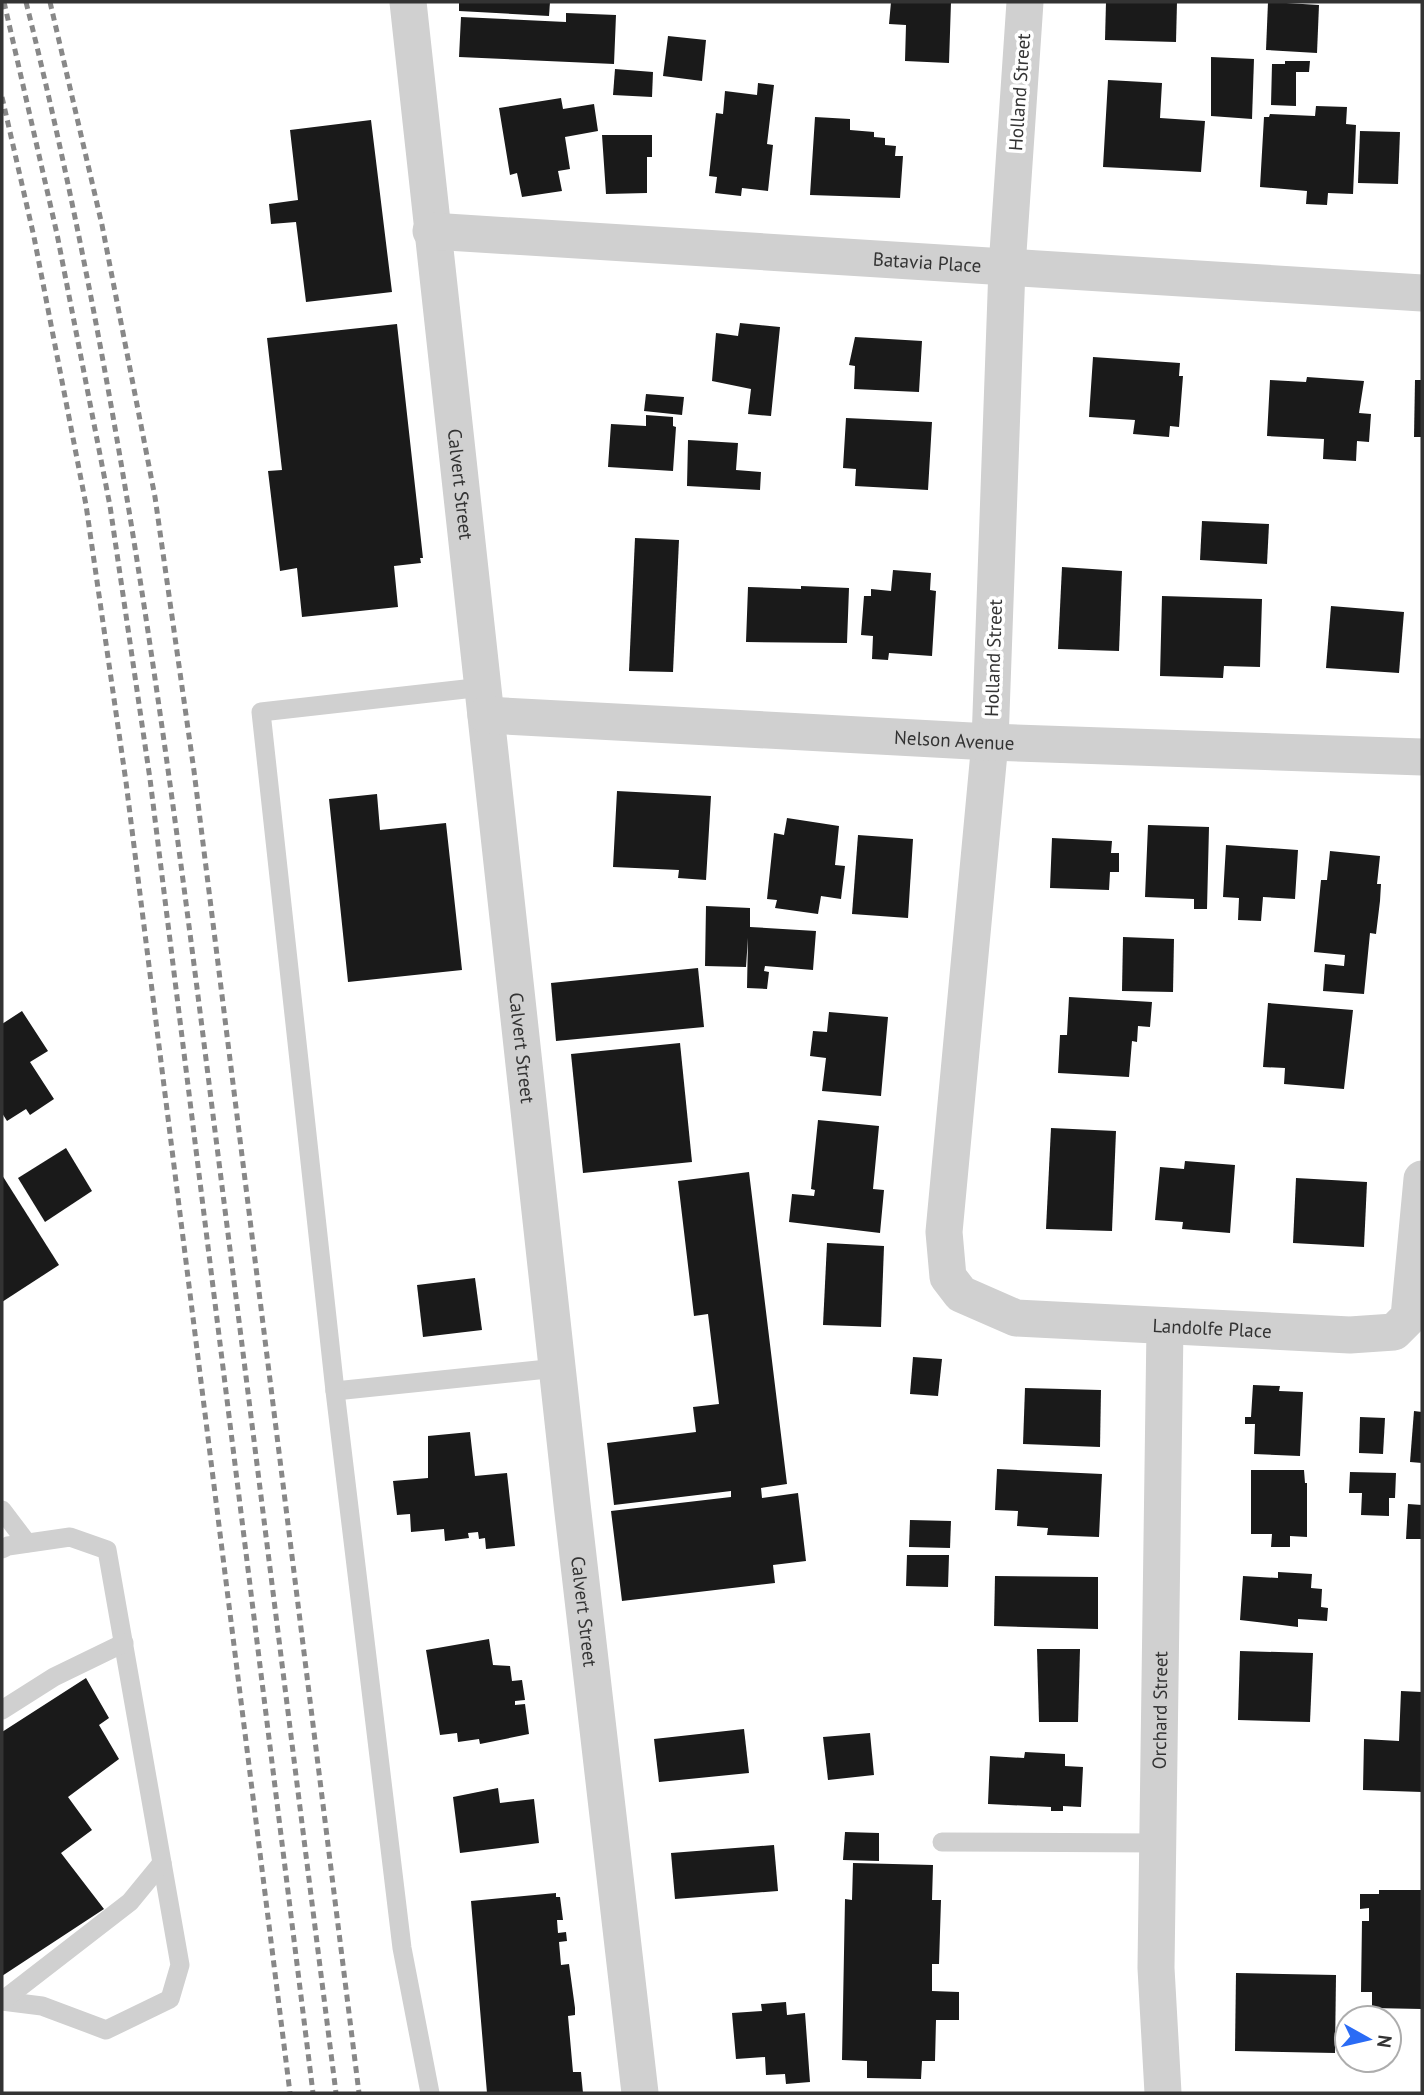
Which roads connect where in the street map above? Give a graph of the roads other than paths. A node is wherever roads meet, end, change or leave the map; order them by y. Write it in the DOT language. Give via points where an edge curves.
graph roads {
  1 [pos="408,2"];
  2 [pos="1025,2"];
  3 [pos="431,230"];
  4 [pos="1007,267"];
  5 [pos="1422,293"];
  6 [pos="485,701"];
  7 [pos="990,742"];
  8 [pos="1422,757"];
  9 [pos="1422,1179"];
  10 [pos="974,1300"];
  11 [pos="1165,1326"];
  12 [pos="557,1368"];
  13 [pos="335,1391"];
  14 [pos="2,1510"];
  15 [pos="27,1543"];
  16 [pos="2,1549"];
  17 [pos="124,1643"];
  18 [pos="2,1710"];
  19 [pos="942,1842"];
  20 [pos="1158,1843"];
  21 [pos="162,1863"];
  22 [pos="2,2001"];
  23 [pos="430,2093"];
  24 [pos="640,2093"];
  25 [pos="1163,2093"];
  1 -- 3 [label="street, Calvert Street"];
  2 -- 4 [label="street, Holland Street"];
  3 -- 4 [label="street, Batavia Place"];
  3 -- 6 [label="street, Calvert Street"];
  4 -- 5 [label="street, Batavia Place"];
  4 -- 7 [label="street, Holland Street"];
  6 -- 7 [label="street, Nelson Avenue"];
  6 -- 12 [label="street, Calvert Street"];
  6 -- 13 [label="lane" via="261,712"];
  7 -- 8 [label="street, Nelson Avenue"];
  7 -- 10 [label="street, Holland Street" via="944,1232 948,1277 961,1294"];
  9 -- 11 [label="street, Landolfe Place" via="1409,1317 1394,1332 1350,1335"];
  10 -- 11 [label="street, Landolfe Place" via="1016,1318"];
  11 -- 20 [label="street, Orchard Street"];
  12 -- 13 [label="lane"];
  12 -- 24 [label="street, Calvert Street"];
  13 -- 23 [label="lane" via="402,1948"];
  14 -- 15 [label="lane"];
  15 -- 16 [label="lane"];
  15 -- 17 [label="lane" via="70,1537 107,1550"];
  17 -- 18 [label="lane" via="54,1677"];
  17 -- 21 [label="lane"];
  19 -- 20 [label="lane"];
  20 -- 25 [label="street, Orchard Street" via="1156,1968"];
  21 -- 22 [label="lane" via="130,1902"];
  21 -- 22 [label="lane" via="180,1965 170,1999 106,2030 42,2006"];
}
